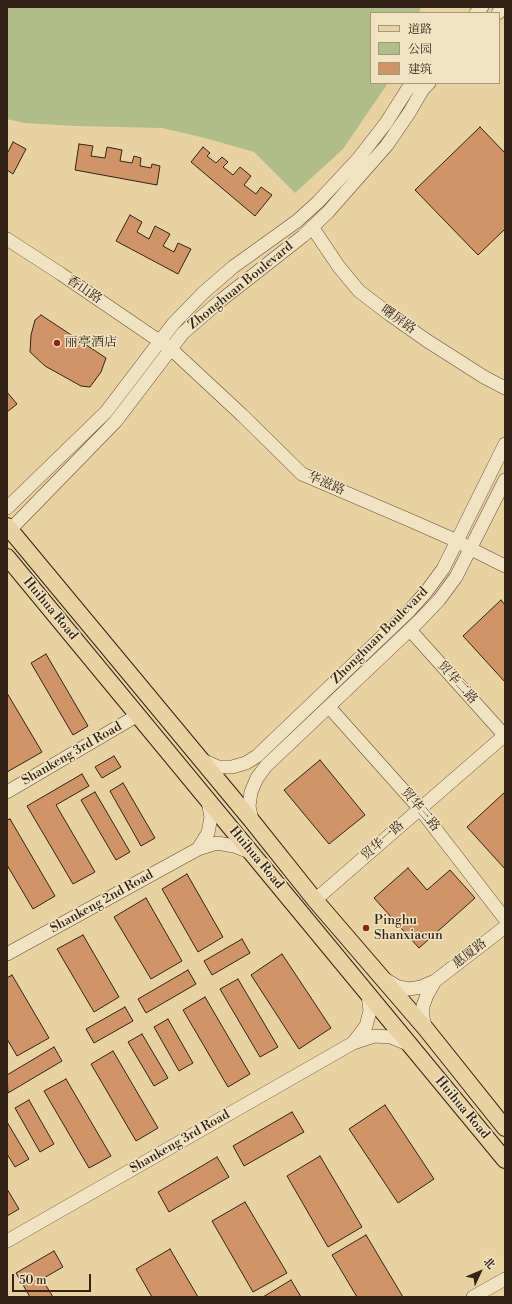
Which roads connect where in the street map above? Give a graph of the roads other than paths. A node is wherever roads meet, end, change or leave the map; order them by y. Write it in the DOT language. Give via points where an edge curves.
graph roads {
  1 [pos="418,86"];
  2 [pos="312,227"];
  3 [pos="7,239"];
  4 [pos="160,341"];
  5 [pos="171,349"];
  6 [pos="505,388"];
  7 [pos="505,444"];
  8 [pos="505,480"];
  9 [pos="7,508"];
  10 [pos="8,530"];
  11 [pos="458,541"];
  12 [pos="471,549"];
  13 [pos="7,557"];
  14 [pos="505,566"];
  15 [pos="410,630"];
  16 [pos="329,707"];
  17 [pos="138,715"];
  18 [pos="505,735"];
  19 [pos="202,760"];
  20 [pos="7,792"];
  21 [pos="208,801"];
  22 [pos="420,809"];
  23 [pos="252,821"];
  24 [pos="198,849"];
  25 [pos="252,853"];
  26 [pos="315,900"];
  27 [pos="505,919"];
  28 [pos="505,927"];
  29 [pos="7,954"];
  30 [pos="383,978"];
  31 [pos="435,981"];
  32 [pos="368,994"];
  33 [pos="426,1029"];
  34 [pos="354,1043"];
  35 [pos="410,1045"];
  36 [pos="505,1128"];
  37 [pos="505,1160"];
  38 [pos="7,1241"];
  39 [pos="505,1279"];
  40 [pos="473,1297"];
  1 -- 2 [label="street, Zhonghuan Boulevard" via="410,113 387,145"];
  1 -- 4 [label="street, Zhonghuan Boulevard" via="358,160 318,202 297,221 233,267 178,319"];
  2 -- 5 [label="street, Zhonghuan Boulevard" via="183,333"];
  2 -- 6 [label="street, 曙屏路" via="359,291 426,340"];
  3 -- 4 [label="street, 香山路"];
  4 -- 5 [label="street, 华滋路"];
  4 -- 9 [label="street, Zhonghuan Boulevard" via="106,412"];
  5 -- 10 [label="street, Zhonghuan Boulevard" via="116,421"];
  5 -- 11 [label="street, 华滋路" via="302,474"];
  7 -- 11 [label="street, Zhonghuan Boulevard"];
  8 -- 12 [label="street, Zhonghuan Boulevard"];
  10 -- 19 [label="main road, Huihua Road"];
  11 -- 12 [label="street, 华滋路"];
  11 -- 19 [label="street, Zhonghuan Boulevard" via="443,569 410,610 257,756 232,767 218,767"];
  12 -- 14 [label="street, 华滋路"];
  12 -- 15 [label="street, Zhonghuan Boulevard" via="456,577 439,600"];
  13 -- 17 [label="main road, Huihua Road"];
  15 -- 16 [label="street, Zhonghuan Boulevard"];
  15 -- 18 [label="street, 贸华二路"];
  16 -- 22 [label="street, 贸华三路"];
  16 -- 23 [label="street, Zhonghuan Boulevard" via="266,766 257,778 249,806"];
  17 -- 20 [label="street, Shankeng 3rd Road"];
  17 -- 21 [label="main road, Huihua Road"];
  18 -- 22 [label="street, 贸华一路"];
  19 -- 23 [label="main road, Huihua Road"];
  21 -- 24 [label="street" via="211,817 208,833"];
  21 -- 25 [label="main road, Huihua Road"];
  22 -- 26 [label="street, 贸华一路"];
  22 -- 27 [label="street, 贸华三路"];
  23 -- 26 [label="main road, Huihua Road"];
  24 -- 25 [label="street, Shankeng 2nd Road" via="218,843"];
  24 -- 29 [label="street, Shankeng 2nd Road"];
  25 -- 32 [label="main road, Huihua Road"];
  26 -- 30 [label="main road, Huihua Road"];
  28 -- 31 [label="street, 惠厦路"];
  30 -- 31 [label="street" via="396,986 409,989"];
  30 -- 33 [label="main road, Huihua Road"];
  31 -- 33 [label="street" via="423,1006"];
  32 -- 34 [label="street" via="370,1011 366,1026"];
  32 -- 35 [label="main road, Huihua Road"];
  33 -- 36 [label="main road, Huihua Road"];
  34 -- 35 [label="street" via="374,1036 391,1037"];
  34 -- 38 [label="street, Shankeng 3rd Road"];
  35 -- 37 [label="main road, Huihua Road"];
  39 -- 40 [label="street"];
}
